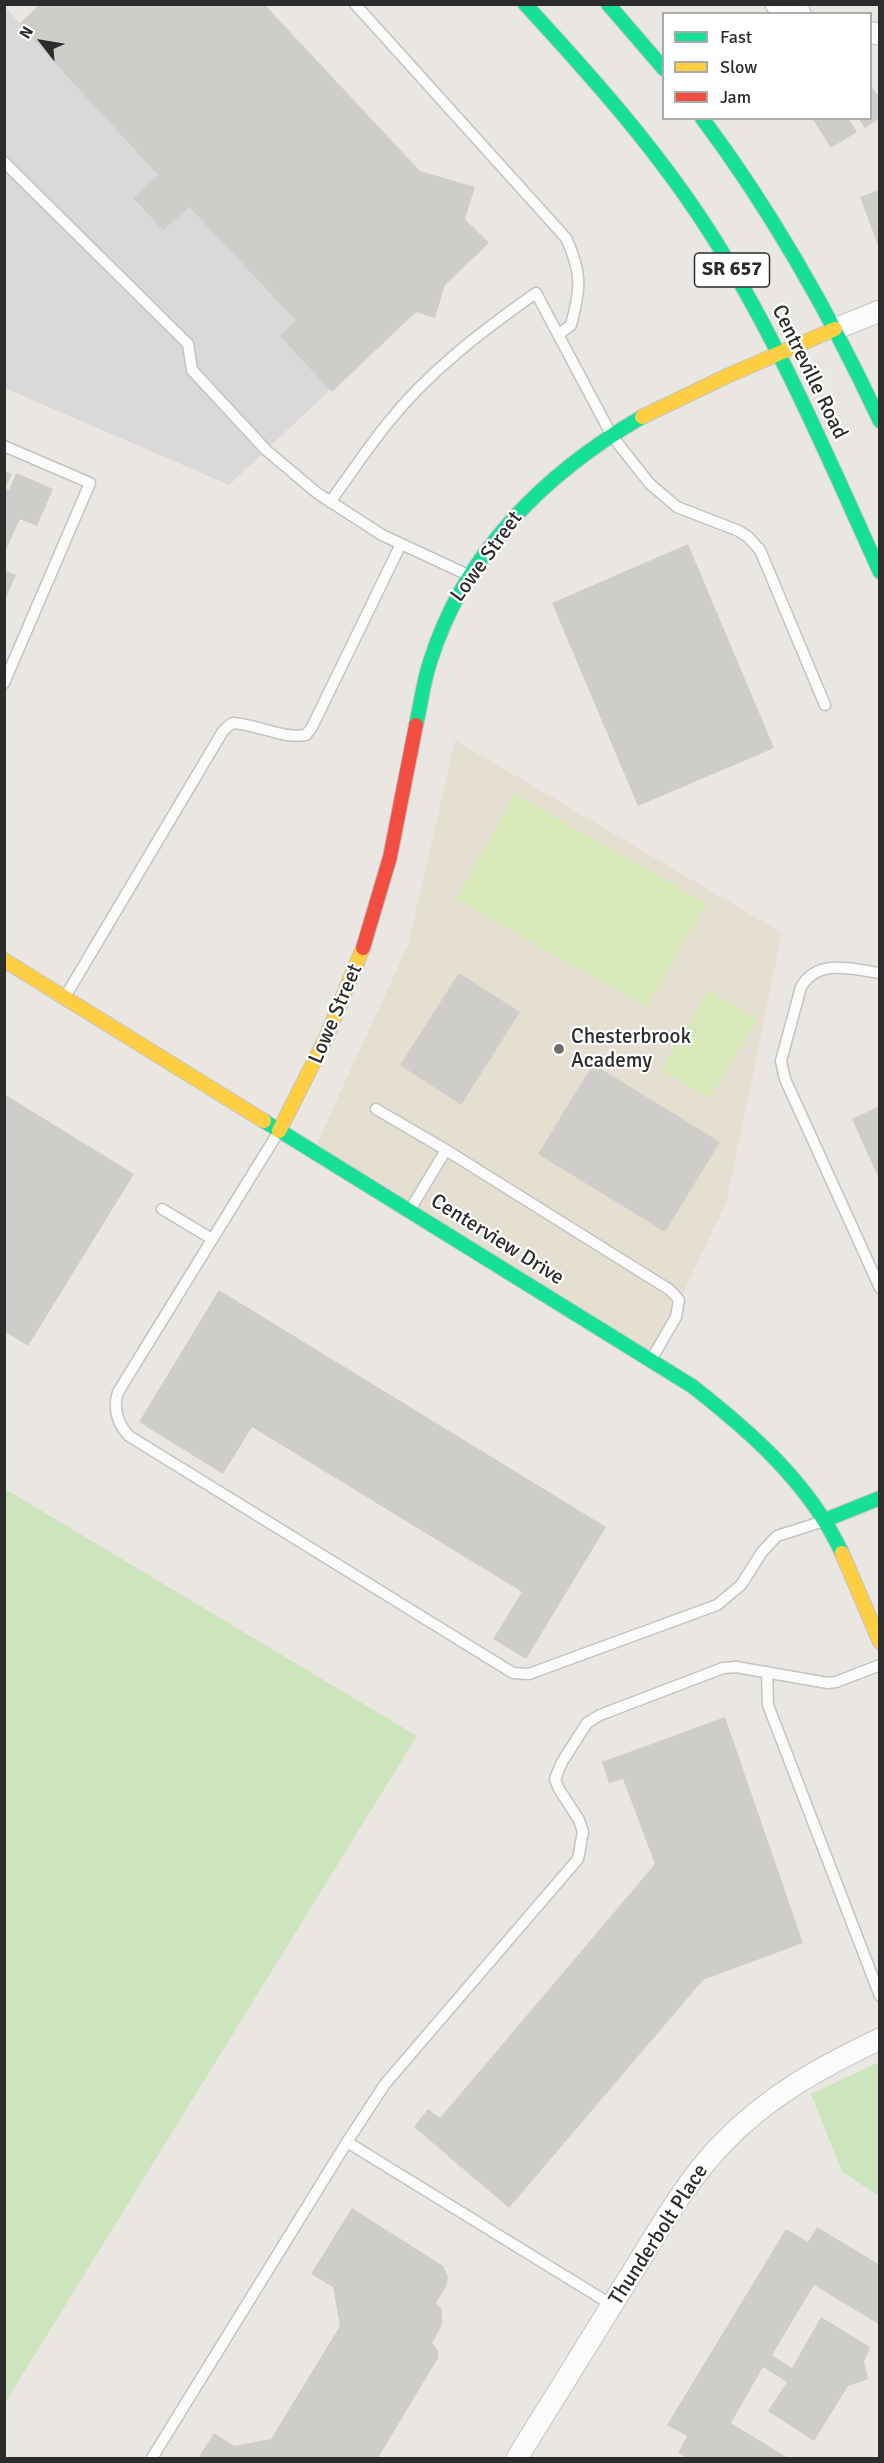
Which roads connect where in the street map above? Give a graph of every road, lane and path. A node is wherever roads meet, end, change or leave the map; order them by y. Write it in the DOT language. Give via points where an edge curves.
graph roads {
  1 [pos="355,4"];
  2 [pos="525,4"];
  3 [pos="608,4"];
  4 [pos="776,4"];
  5 [pos="795,12"];
  6 [pos="662,68"];
  7 [pos="703,120"];
  8 [pos="4,162"];
  9 [pos="879,311"];
  10 [pos="835,329"];
  11 [pos="558,335"];
  12 [pos="778,353"];
  13 [pos="879,421"];
  14 [pos="612,436"];
  15 [pos="4,446"];
  16 [pos="330,502"];
  17 [pos="401,544"];
  18 [pos="879,572"];
  19 [pos="469,576"];
  20 [pos="4,683"];
  21 [pos="825,705"];
  22 [pos="4,960"];
  23 [pos="879,973"];
  24 [pos="65,998"];
  25 [pos="376,1109"];
  26 [pos="279,1131"];
  27 [pos="446,1150"];
  28 [pos="162,1209"];
  29 [pos="409,1211"];
  30 [pos="212,1239"];
  31 [pos="879,1288"];
  32 [pos="651,1360"];
  33 [pos="879,1498"];
  34 [pos="825,1520"];
  35 [pos="879,1642"];
  36 [pos="879,1665"];
  37 [pos="768,1672"];
  38 [pos="879,1996"];
  39 [pos="879,2040"];
  40 [pos="347,2142"];
  41 [pos="612,2305"];
  42 [pos="152,2458"];
  43 [pos="517,2458"];
  1 -- 11 [label="lane" via="566,238 576,259 580,282 571,325"];
  2 -- 12 [label="street, Centreville Road / SR 657" via="605,91 679,188 715,242"];
  3 -- 6 [label="street"];
  4 -- 5 [label="street"];
  7 -- 10 [label="street, Centreville Road / SR 657" via="806,273"];
  8 -- 16 [label="lane" via="188,344 192,370 266,450"];
  9 -- 10 [label="street, Lowe Street"];
  10 -- 12 [label="street, Lowe Street"];
  10 -- 13 [label="street, Centreville Road / SR 657"];
  11 -- 14 [label="lane"];
  11 -- 16 [label="lane" via="536,294 502,317 459,349 387,423"];
  12 -- 14 [label="street, Lowe Street" via="681,398"];
  12 -- 18 [label="street, Centreville Road / SR 657" via="799,391"];
  14 -- 19 [label="street, Lowe Street" via="556,475 528,502"];
  14 -- 21 [label="lane" via="650,484 677,507 739,531 760,550"];
  15 -- 20 [label="lane" via="90,483"];
  16 -- 17 [label="lane"];
  17 -- 19 [label="lane"];
  17 -- 24 [label="lane" via="312,727 306,735 297,736 248,723 232,723 223,731"];
  19 -- 26 [label="street, Lowe Street" via="429,661 385,877 359,962 315,1064"];
  22 -- 24 [label="street, Centerview Drive"];
  23 -- 31 [label="lane" via="830,967 806,979 781,1061 785,1079"];
  24 -- 26 [label="street, Centerview Drive"];
  25 -- 27 [label="lane"];
  26 -- 29 [label="street, Centerview Drive"];
  26 -- 30 [label="lane"];
  27 -- 29 [label="lane"];
  27 -- 32 [label="lane" via="670,1290 679,1300 676,1317"];
  28 -- 30 [label="lane"];
  29 -- 32 [label="street, Centerview Drive"];
  30 -- 34 [label="lane" via="118,1392 115,1408 124,1430 506,1670 529,1674 717,1605 741,1585 777,1536"];
  32 -- 34 [label="street, Centerview Drive" via="729,1414 764,1447"];
  33 -- 34 [label="street"];
  34 -- 35 [label="street, Centerview Drive"];
  36 -- 37 [label="lane" via="836,1682"];
  37 -- 38 [label="lane" via="768,1705"];
  37 -- 40 [label="lane" via="723,1668 587,1723 555,1779 583,1832 578,1859 385,2084"];
  39 -- 41 [label="street, Thunderbolt Place" via="794,2084 721,2145 684,2190"];
  40 -- 41 [label="lane"];
  40 -- 42 [label="lane"];
  41 -- 43 [label="street, Thunderbolt Place"];
}
